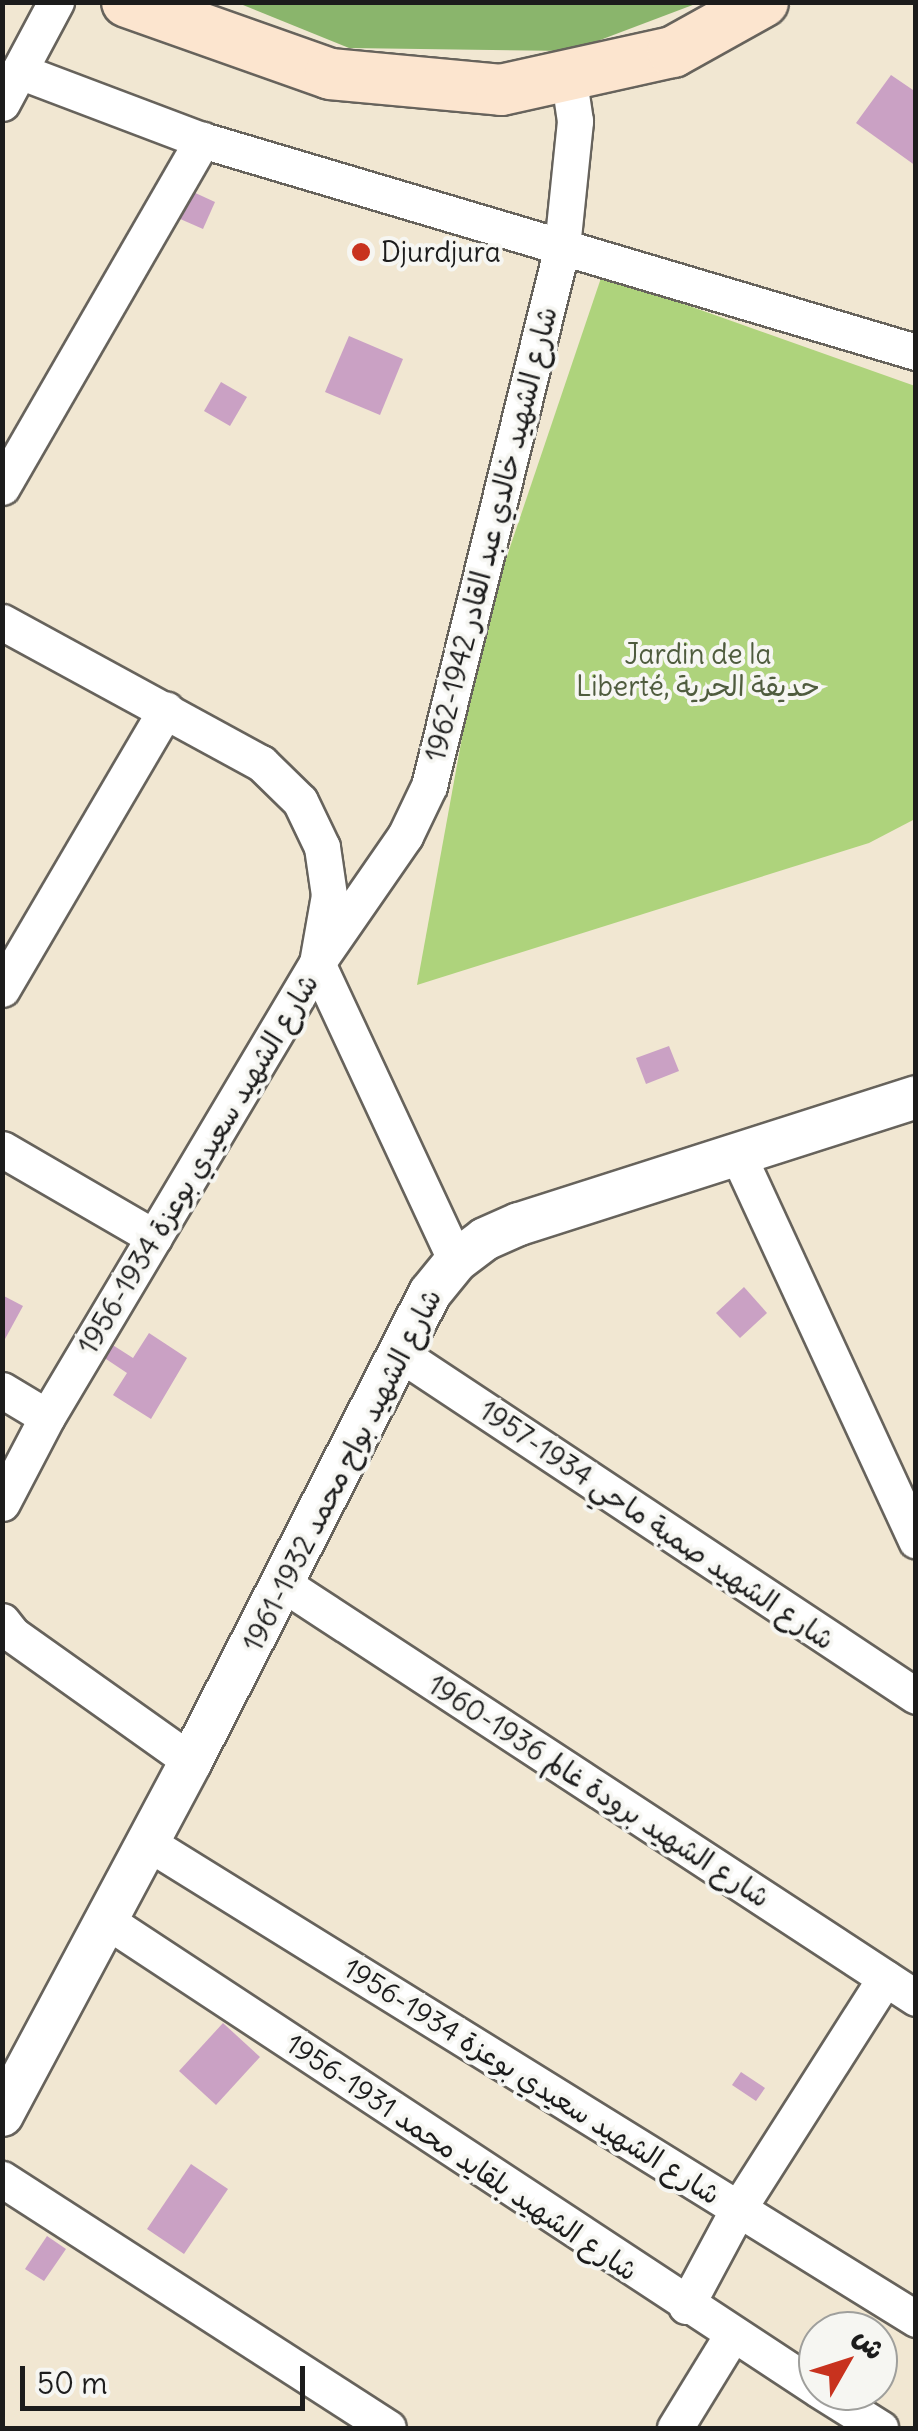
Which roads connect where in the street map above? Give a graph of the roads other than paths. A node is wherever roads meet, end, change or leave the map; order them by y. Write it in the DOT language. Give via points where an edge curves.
graph roads {
  1 [pos="56,2"];
  2 [pos="128,2"];
  3 [pos="763,2"];
  4 [pos="19,71"];
  5 [pos="568,74"];
  6 [pos="2,103"];
  7 [pos="202,140"];
  8 [pos="562,247"];
  9 [pos="916,352"];
  10 [pos="2,488"];
  11 [pos="2,622"];
  12 [pos="166,710"];
  13 [pos="317,964"];
  14 [pos="2,990"];
  15 [pos="916,1097"];
  16 [pos="2,1148"];
  17 [pos="737,1153"];
  18 [pos="154,1236"];
  19 [pos="456,1261"];
  20 [pos="399,1353"];
  21 [pos="2,1390"];
  22 [pos="47,1417"];
  23 [pos="2,1503"];
  24 [pos="916,1541"];
  25 [pos="282,1583"];
  26 [pos="2,1621"];
  27 [pos="916,1696"];
  28 [pos="192,1761"];
  29 [pos="148,1843"];
  30 [pos="107,1921"];
  31 [pos="885,1978"];
  32 [pos="916,1998"];
  33 [pos="2,2115"];
  34 [pos="2,2180"];
  35 [pos="738,2209"];
  36 [pos="686,2306"];
  37 [pos="916,2319"];
  38 [pos="732,2335"];
  39 [pos="798,2377"];
  40 [pos="853,2411"];
  41 [pos="388,2428"];
  42 [pos="675,2428"];
  43 [pos="880,2428"];
  1 -- 4 [label="street"];
  2 -- 5 [label="main road" via="330,74 500,90"];
  3 -- 5 [label="main road" via="673,52"];
  4 -- 6 [label="street"];
  4 -- 7 [label="street"];
  5 -- 8 [label="street, شارع الشهيد خالدي عبد القادر 1942-1962" via="576,121"];
  7 -- 8 [label="street"];
  7 -- 10 [label="street"];
  8 -- 9 [label="street"];
  8 -- 13 [label="street, شارع الشهيد خالدي عبد القادر 1942-1962" via="429,786 405,836"];
  11 -- 12 [label="street, شارع الشهيد سعيدي بوعزة 1934-1956"];
  12 -- 13 [label="street, شارع الشهيد سعيدي بوعزة 1934-1956" via="261,763 300,801 322,847 329,895"];
  12 -- 14 [label="street"];
  13 -- 18 [label="street, شارع الشهيد سعيدي بوعزة 1934-1956"];
  13 -- 19 [label="street"];
  15 -- 17 [label="street, شارع الشهيد بواح محمد 1932-1961"];
  16 -- 18 [label="street"];
  17 -- 19 [label="street, شارع الشهيد بواح محمد 1932-1961" via="519,1224 485,1238"];
  17 -- 24 [label="street"];
  18 -- 22 [label="street, شارع الشهيد سعيدي بوعزة 1934-1956"];
  19 -- 20 [label="street, شارع الشهيد بواح محمد 1932-1961" via="430,1293"];
  20 -- 25 [label="street, شارع الشهيد بواح محمد 1932-1961"];
  20 -- 27 [label="street, شارع الشهيد صمبة ماحي 1934-1957"];
  21 -- 22 [label="street"];
  22 -- 23 [label="street, شارع الشهيد سعيدي بوعزة 1934-1956"];
  25 -- 28 [label="street, شارع الشهيد بواح محمد 1932-1961"];
  25 -- 31 [label="street, شارع الشهيد برودة غالم 1936-1960"];
  26 -- 28 [label="street"];
  28 -- 29 [label="street, شارع الشهيد بواح محمد 1932-1961"];
  29 -- 30 [label="street, شارع الشهيد بواح محمد 1932-1961"];
  29 -- 35 [label="street, شارع الشهيد سعيدي بوعزة 1934-1956"];
  30 -- 33 [label="street, شارع الشهيد بواح محمد 1932-1961"];
  30 -- 36 [label="street, شارع الشهيد بلقايد محمد 1931-1956"];
  31 -- 32 [label="street, شارع الشهيد برودة غالم 1936-1960"];
  31 -- 35 [label="street"];
  34 -- 41 [label="street"];
  35 -- 36 [label="street"];
  35 -- 37 [label="street, شارع الشهيد سعيدي بوعزة 1934-1956"];
  36 -- 38 [label="street, شارع الشهيد بلقايد محمد 1931-1956"];
  38 -- 39 [label="street, شارع الشهيد بلقايد محمد 1931-1956"];
  38 -- 42 [label="street"];
  40 -- 43 [label="street, شارع الشهيد بلقايد محمد 1931-1956"];
}
